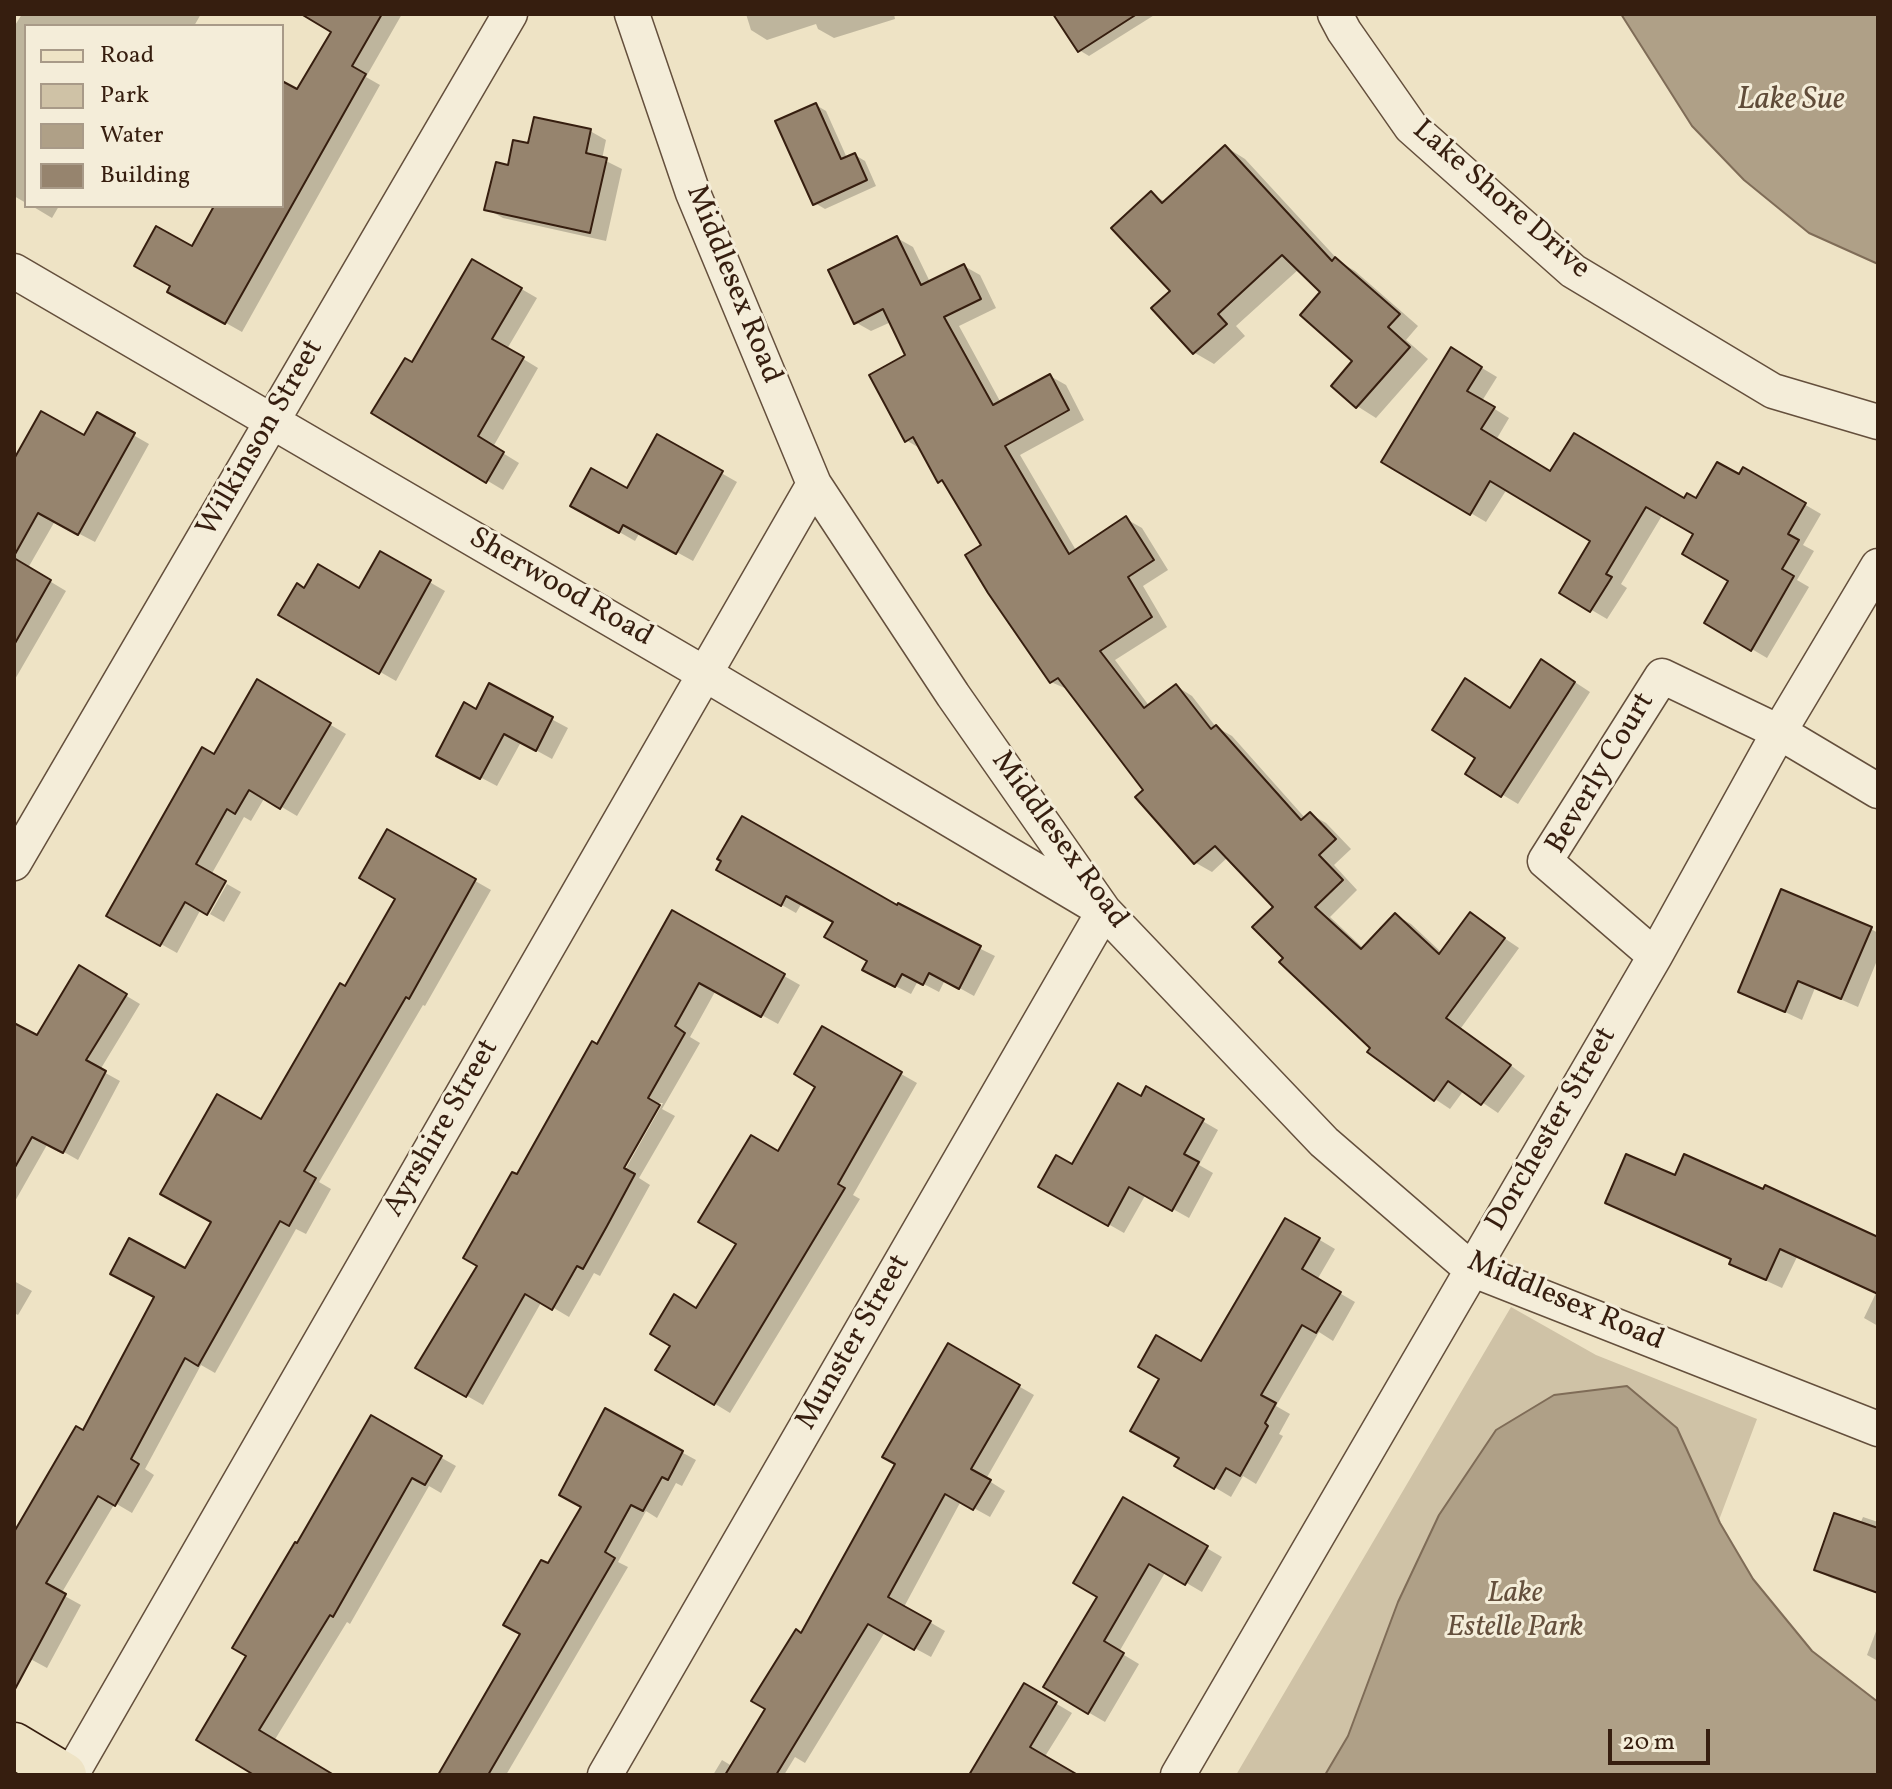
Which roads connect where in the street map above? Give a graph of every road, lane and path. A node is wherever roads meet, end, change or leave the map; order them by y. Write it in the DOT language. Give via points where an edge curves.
graph roads {
  1 [pos="510,14"];
  2 [pos="632,14"];
  3 [pos="1335,14"];
  4 [pos="14,271"];
  5 [pos="273,421"];
  6 [pos="1878,422"];
  7 [pos="814,484"];
  8 [pos="1878,566"];
  9 [pos="705,674"];
  10 [pos="1779,732"];
  11 [pos="1878,791"];
  12 [pos="14,863"];
  13 [pos="1104,911"];
  14 [pos="1655,956"];
  15 [pos="1471,1269"];
  16 [pos="1878,1429"];
  17 [pos="14,1745"];
  18 [pos="64,1775"];
  19 [pos="71,1775"];
  20 [pos="605,1775"];
  21 [pos="1178,1775"];
  1 -- 5 [label="street, Wilkinson Street"];
  2 -- 7 [label="street, Middlesex Road" via="693,193"];
  3 -- 6 [label="street, Lake Shore Drive" via="1411,127 1573,271 1773,391"];
  4 -- 5 [label="street, Sherwood Road"];
  5 -- 9 [label="street, Sherwood Road"];
  5 -- 12 [label="street, Wilkinson Street"];
  7 -- 9 [label="street, Ayrshire Street"];
  7 -- 13 [label="street, Middlesex Road"];
  8 -- 10 [label="street, Dorchester Street"];
  9 -- 13 [label="street, Sherwood Road"];
  9 -- 19 [label="street, Ayrshire Street"];
  10 -- 11 [label="street"];
  10 -- 14 [label="street, Dorchester Street"];
  10 -- 14 [label="street, Beverly Court" via="1662,676 1545,861"];
  13 -- 15 [label="street, Middlesex Road" via="1324,1142"];
  13 -- 20 [label="street, Munster Street"];
  14 -- 15 [label="street, Dorchester Street"];
  15 -- 16 [label="street, Middlesex Road"];
  15 -- 21 [label="street, Dorchester Street"];
  17 -- 18 [label="main road"];
}
